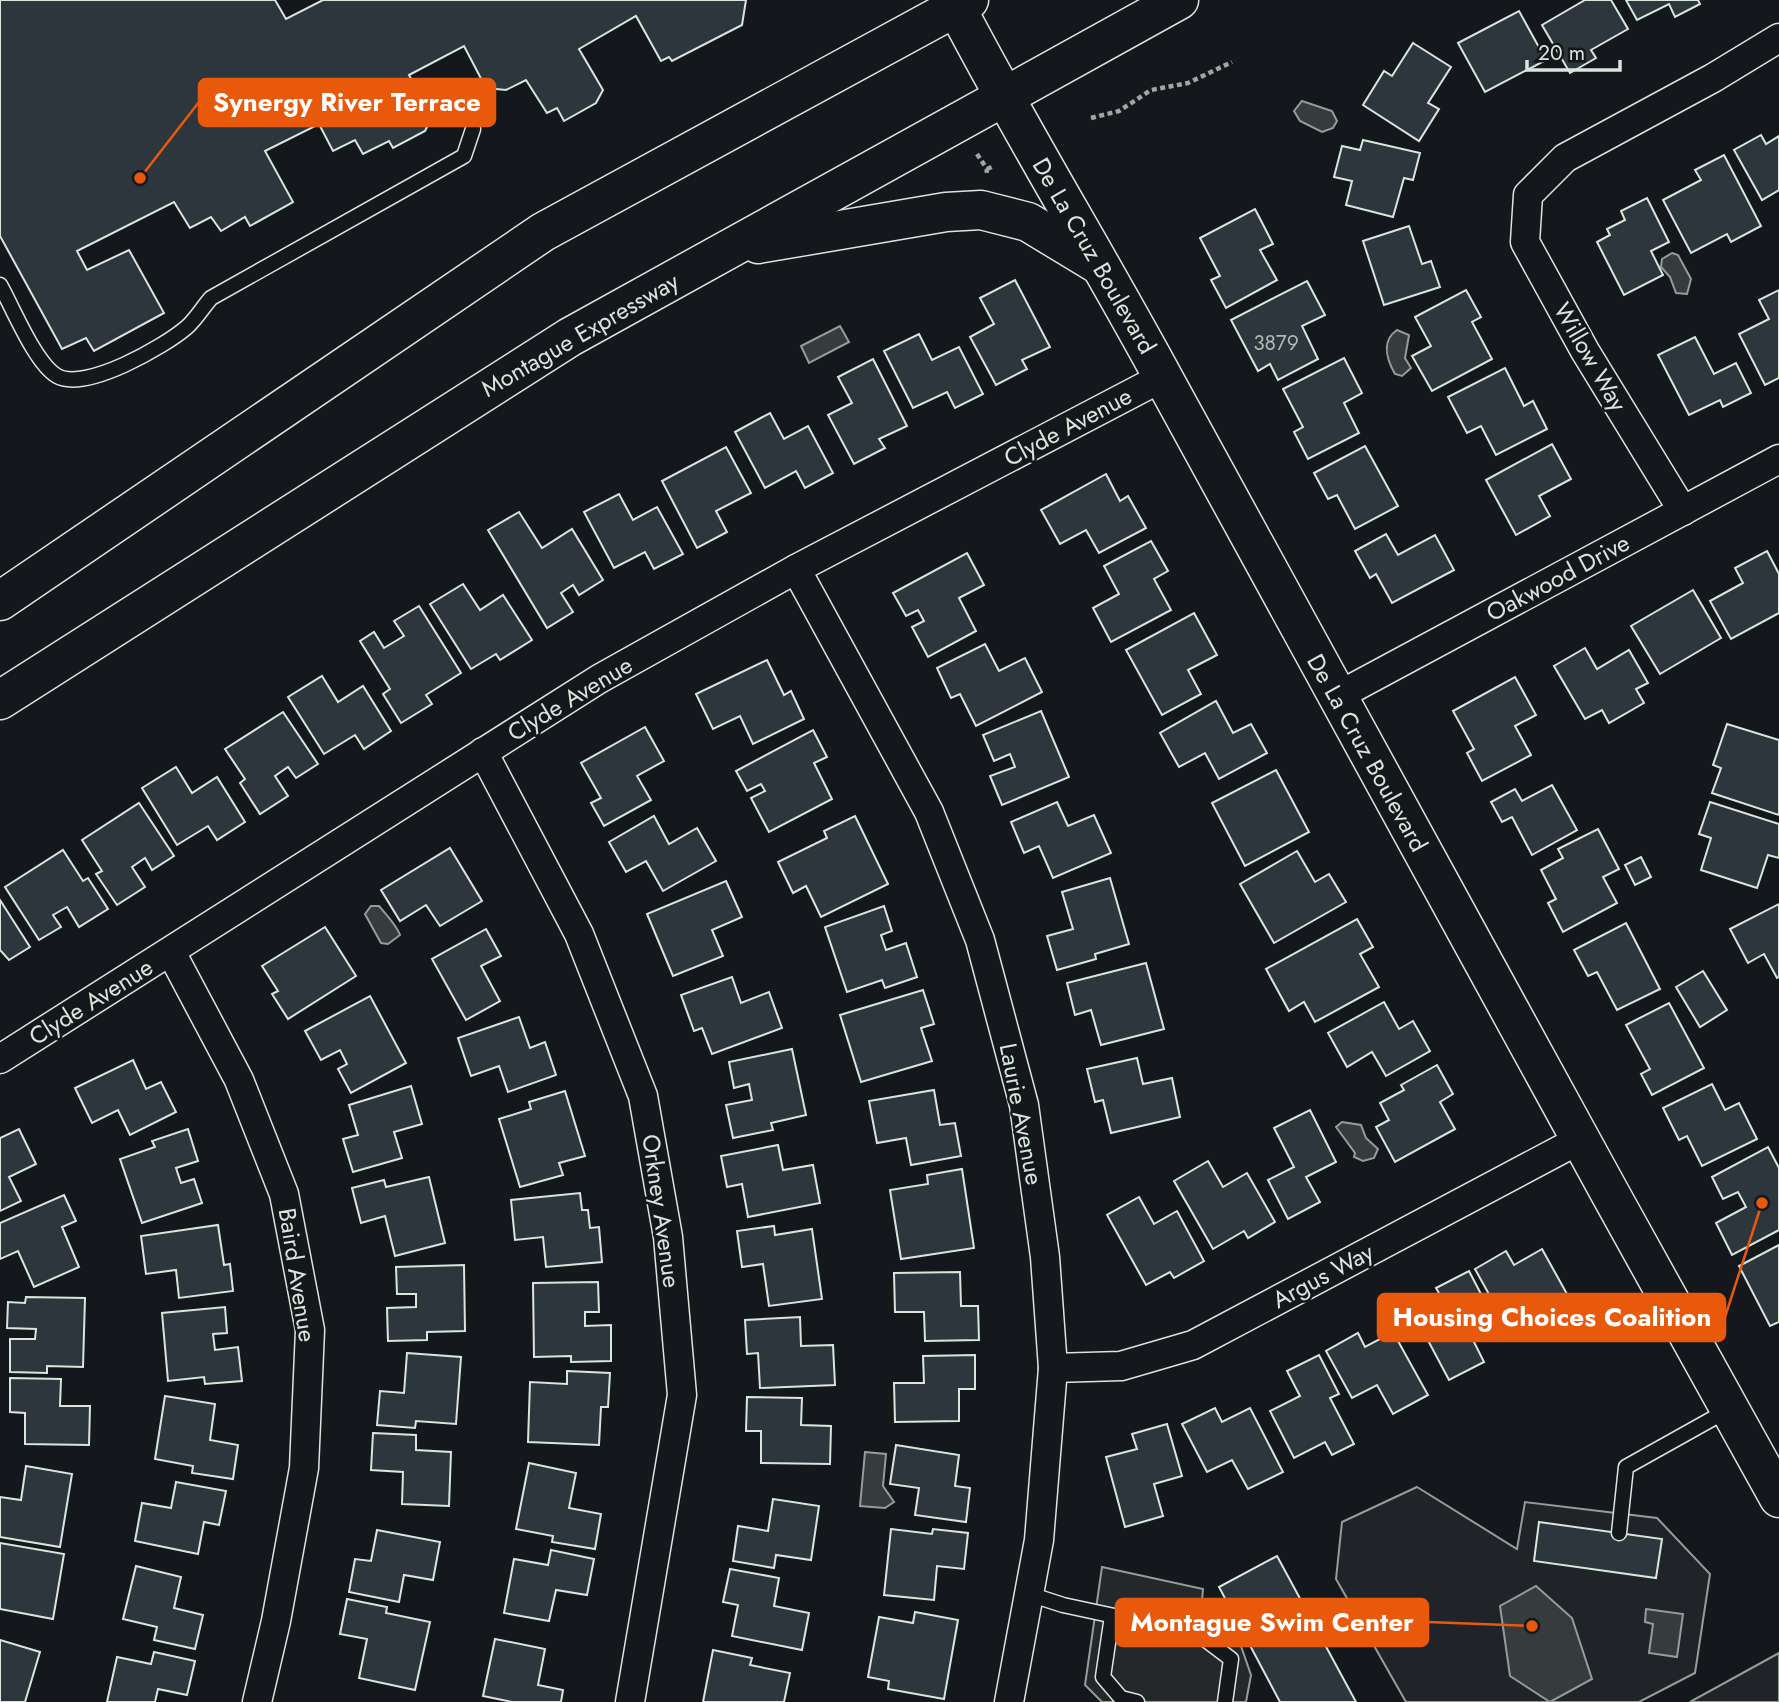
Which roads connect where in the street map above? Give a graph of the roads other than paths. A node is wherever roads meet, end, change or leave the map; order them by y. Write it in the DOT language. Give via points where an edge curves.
graph roads {
  1 [pos="1180,0"];
  2 [pos="958,2"];
  3 [pos="1779,38"];
  4 [pos="1002,96"];
  5 [pos="474,129"];
  6 [pos="731,248"];
  7 [pos="1099,265"];
  8 [pos="0,285"];
  9 [pos="1163,377"];
  10 [pos="1779,459"];
  11 [pos="1683,511"];
  12 [pos="796,569"];
  13 [pos="0,601"];
  14 [pos="1336,697"];
  15 [pos="0,700"];
  16 [pos="483,752"];
  17 [pos="171,952"];
  18 [pos="0,1059"];
  19 [pos="1578,1140"];
  20 [pos="1053,1368"];
  21 [pos="1729,1410"];
  22 [pos="1779,1498"];
  23 [pos="1619,1533"];
  24 [pos="1029,1594"];
  25 [pos="1112,1616"];
  26 [pos="257,1702"];
  27 [pos="630,1702"];
  28 [pos="1009,1702"];
  29 [pos="1137,1702"];
  30 [pos="1225,1702"];
  1 -- 4 [label="main road, Montague Expressway"];
  2 -- 4 [label="main road, De La Cruz Boulevard"];
  2 -- 13 [label="main road" via="543,232"];
  3 -- 11 [label="street, Willow Way" via="1565,158 1528,195 1525,242"];
  4 -- 6 [label="main road, Montague Expressway"];
  4 -- 7 [label="main road, De La Cruz Boulevard"];
  5 -- 8 [label="lane" via="464,156 211,298 187,327 96,378 72,381 55,375 37,353"];
  6 -- 7 [label="main road" via="946,212 981,211 1028,222"];
  6 -- 15 [label="main road, Montague Expressway" via="479,393"];
  7 -- 9 [label="main road, De La Cruz Boulevard"];
  9 -- 12 [label="street, Clyde Avenue"];
  9 -- 14 [label="main road, De La Cruz Boulevard"];
  10 -- 11 [label="street, Oakwood Drive"];
  11 -- 14 [label="street, Oakwood Drive"];
  12 -- 16 [label="street, Clyde Avenue" via="599,679"];
  12 -- 20 [label="street, Laurie Avenue" via="929,812 980,940 1024,1105 1045,1257"];
  14 -- 19 [label="main road, De La Cruz Boulevard"];
  16 -- 17 [label="street, Clyde Avenue"];
  16 -- 27 [label="street, Orkney Avenue" via="579,934 643,1096 668,1237 682,1395"];
  17 -- 18 [label="street, Clyde Avenue"];
  17 -- 26 [label="street, Baird Avenue" via="239,1080 284,1194 310,1330 304,1468"];
  19 -- 20 [label="street, Argus Way" via="1193,1345 1121,1366"];
  19 -- 21 [label="main road, De La Cruz Boulevard"];
  20 -- 24 [label="street, Laurie Avenue" via="1039,1540"];
  21 -- 22 [label="main road, De La Cruz Boulevard"];
  21 -- 23 [label="lane" via="1626,1466"];
  24 -- 25 [label="lane"];
  24 -- 28 [label="street, Laurie Avenue"];
  25 -- 29 [label="lane" via="1103,1677 1121,1699"];
  25 -- 30 [label="lane" via="1198,1634 1231,1659"];
}
